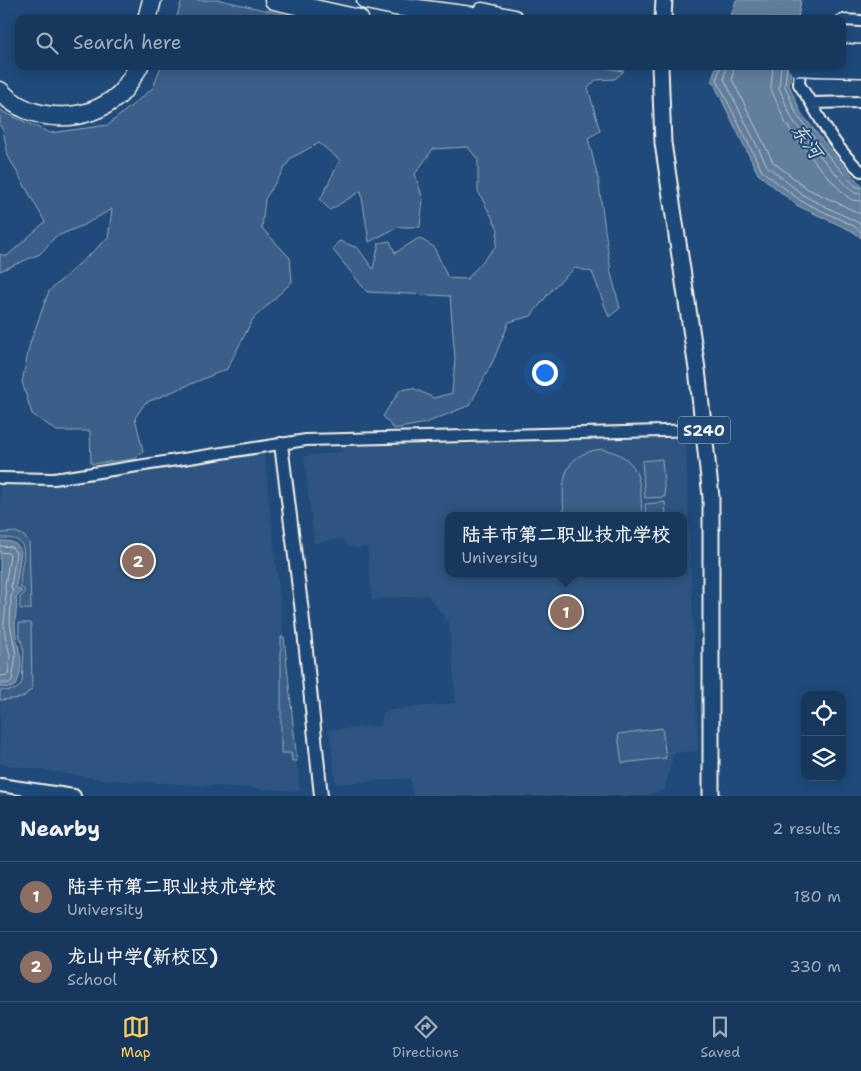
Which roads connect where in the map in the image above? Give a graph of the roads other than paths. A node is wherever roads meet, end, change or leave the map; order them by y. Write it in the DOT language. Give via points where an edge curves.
graph roads {
  1 [pos="152,0"];
  2 [pos="161,0"];
  3 [pos="274,0"];
  4 [pos="366,0"];
  5 [pos="427,0"];
  6 [pos="664,0"];
  7 [pos="148,15"];
  8 [pos="157,15"];
  9 [pos="341,15"];
  10 [pos="464,15"];
  11 [pos="496,15"];
  12 [pos="663,15"];
  13 [pos="846,20"];
  14 [pos="861,21"];
  15 [pos="846,53"];
  16 [pos="861,54"];
  17 [pos="846,68"];
  18 [pos="861,68"];
  19 [pos="125,70"];
  20 [pos="136,70"];
  21 [pos="660,70"];
  22 [pos="804,70"];
  23 [pos="0,78"];
  24 [pos="0,91"];
  25 [pos="861,102"];
  26 [pos="811,103"];
  27 [pos="861,171"];
  28 [pos="704,430"];
  29 [pos="282,444"];
  30 [pos="0,478"];
  31 [pos="0,785"];
  32 [pos="74,796"];
  33 [pos="320,796"];
  34 [pos="711,796"];
  1 -- 7 [label="highway"];
  2 -- 8 [label="highway"];
  3 -- 9 [label="highway"];
  4 -- 10 [label="highway"];
  5 -- 11 [label="highway"];
  6 -- 12 [label="main road"];
  13 -- 14 [label="street"];
  15 -- 16 [label="highway"];
  17 -- 18 [label="highway"];
  19 -- 23 [label="highway" via="102,96 70,107 51,107 24,99"];
  20 -- 24 [label="highway" via="120,94 96,110 78,115 42,114 14,103"];
  21 -- 28 [label="main road, S240" via="663,143"];
  22 -- 26 [label="street" via="799,84"];
  25 -- 26 [label="street"];
  26 -- 27 [label="street" via="830,136"];
  28 -- 29 [label="street" via="306,440"];
  28 -- 34 [label="main road, S240" via="711,497"];
  29 -- 30 [label="street" via="54,479"];
  29 -- 33 [label="street"];
  31 -- 32 [label="street"];
}
